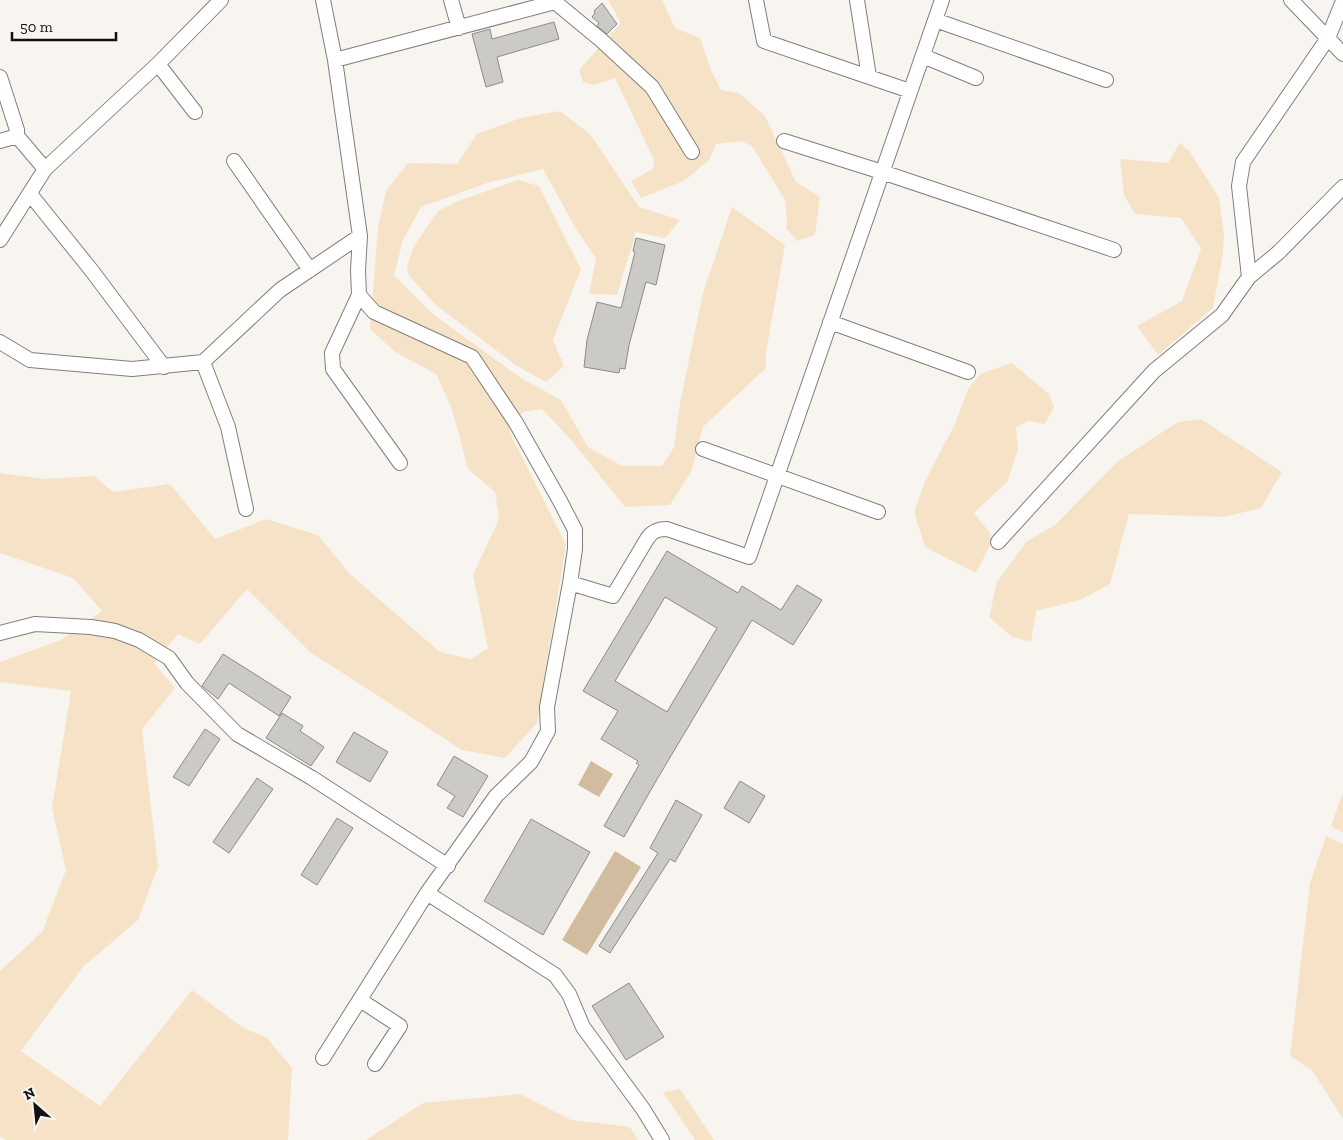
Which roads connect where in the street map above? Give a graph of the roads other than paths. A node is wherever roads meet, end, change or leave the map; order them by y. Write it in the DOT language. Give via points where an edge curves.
graph roads {
  1 [pos="220,0"];
  2 [pos="323,0"];
  3 [pos="451,0"];
  4 [pos="756,0"];
  5 [pos="857,0"];
  6 [pos="942,0"];
  7 [pos="1291,0"];
  8 [pos="1343,0"];
  9 [pos="554,1"];
  10 [pos="935,20"];
  11 [pos="459,28"];
  12 [pos="1328,38"];
  13 [pos="1343,54"];
  14 [pos="923,56"];
  15 [pos="335,60"];
  16 [pos="158,64"];
  17 [pos="0,77"];
  18 [pos="868,77"];
  19 [pos="976,78"];
  20 [pos="1106,80"];
  21 [pos="910,92"];
  22 [pos="195,112"];
  23 [pos="17,136"];
  24 [pos="0,141"];
  25 [pos="784,141"];
  26 [pos="692,152"];
  27 [pos="234,161"];
  28 [pos="45,169"];
  29 [pos="882,172"];
  30 [pos="1343,187"];
  31 [pos="30,194"];
  32 [pos="360,236"];
  33 [pos="0,240"];
  34 [pos="1114,250"];
  35 [pos="310,270"];
  36 [pos="1248,277"];
  37 [pos="359,295"];
  38 [pos="830,322"];
  39 [pos="0,342"];
  40 [pos="203,362"];
  41 [pos="164,367"];
  42 [pos="968,372"];
  43 [pos="704,449"];
  44 [pos="400,463"];
  45 [pos="777,475"];
  46 [pos="246,509"];
  47 [pos="878,512"];
  48 [pos="998,542"];
  49 [pos="570,583"];
  50 [pos="0,633"];
  51 [pos="448,866"];
  52 [pos="427,893"];
  53 [pos="360,1000"];
  54 [pos="323,1058"];
  55 [pos="375,1064"];
  56 [pos="662,1140"];
  1 -- 16 [label="street"];
  2 -- 15 [label="street"];
  3 -- 11 [label="street"];
  4 -- 18 [label="street" via="764,41"];
  5 -- 18 [label="street"];
  6 -- 10 [label="street"];
  7 -- 12 [label="street"];
  8 -- 12 [label="street"];
  9 -- 11 [label="street"];
  9 -- 26 [label="street" via="652,87"];
  10 -- 14 [label="street"];
  10 -- 20 [label="street"];
  11 -- 15 [label="street"];
  12 -- 13 [label="street"];
  12 -- 36 [label="street" via="1243,162 1239,186"];
  14 -- 19 [label="street"];
  14 -- 21 [label="street"];
  15 -- 32 [label="street"];
  16 -- 22 [label="street"];
  16 -- 28 [label="street"];
  17 -- 23 [label="street"];
  18 -- 21 [label="street"];
  21 -- 29 [label="street"];
  23 -- 24 [label="street"];
  23 -- 28 [label="street"];
  25 -- 29 [label="street"];
  27 -- 35 [label="street"];
  28 -- 31 [label="street"];
  29 -- 34 [label="street"];
  29 -- 38 [label="street"];
  30 -- 36 [label="street"];
  31 -- 33 [label="street"];
  31 -- 41 [label="street"];
  32 -- 35 [label="street"];
  32 -- 37 [label="street"];
  35 -- 40 [label="street" via="280,290"];
  36 -- 48 [label="street" via="1222,315 1154,371"];
  37 -- 44 [label="street" via="332,353 333,369"];
  37 -- 49 [label="street" via="374,312 472,358 516,423 575,530"];
  38 -- 42 [label="street"];
  38 -- 45 [label="street"];
  39 -- 41 [label="street" via="30,360 132,370"];
  40 -- 41 [label="street"];
  40 -- 46 [label="street" via="228,428"];
  43 -- 45 [label="street"];
  45 -- 47 [label="street"];
  45 -- 49 [label="street" via="749,557 659,529 651,533 613,596"];
  49 -- 51 [label="street" via="547,707 548,731 531,762 496,796"];
  50 -- 51 [label="street" via="35,624 91,627 139,640 169,658 187,683 237,734"];
  51 -- 52 [label="street"];
  52 -- 53 [label="street"];
  52 -- 56 [label="street" via="555,975 583,1027"];
  53 -- 54 [label="street"];
  53 -- 55 [label="street" via="400,1026"];
}
